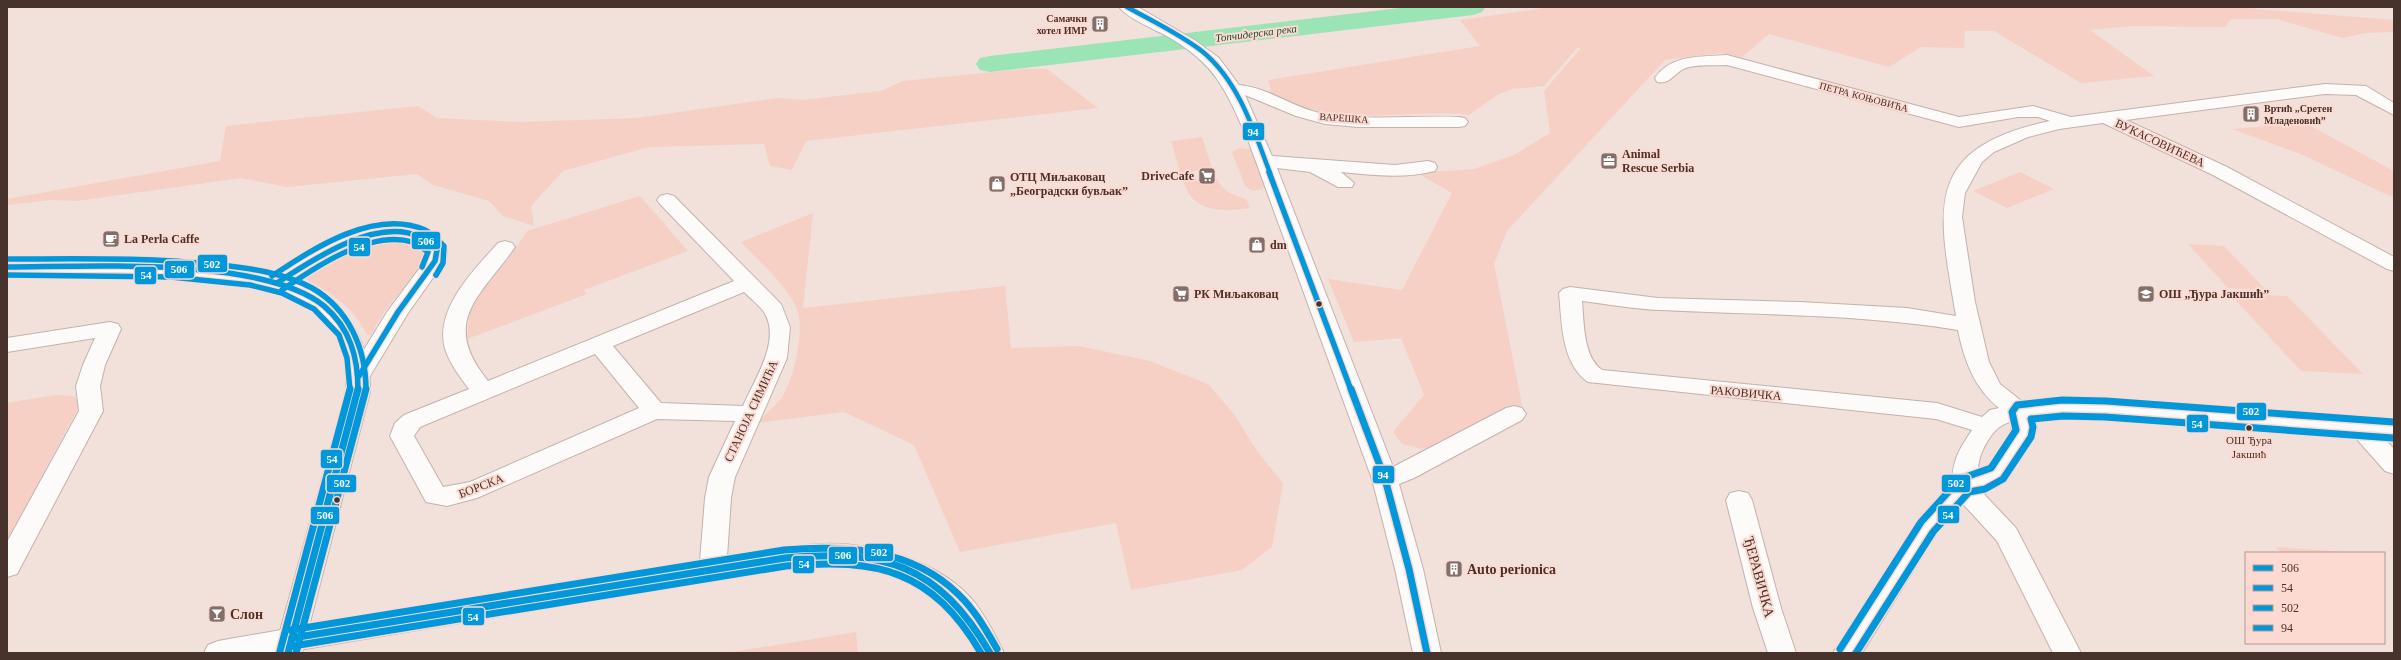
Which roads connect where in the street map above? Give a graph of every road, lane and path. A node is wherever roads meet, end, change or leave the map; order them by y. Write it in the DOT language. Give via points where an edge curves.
graph roads {
  1 [pos="1127,7"];
  2 [pos="1663,78"];
  3 [pos="1233,89"];
  4 [pos="2394,110"];
  5 [pos="2106,117"];
  6 [pos="1459,122"];
  7 [pos="2069,122"];
  8 [pos="1266,161"];
  9 [pos="1304,163"];
  10 [pos="1428,167"];
  11 [pos="1345,183"];
  12 [pos="667,200"];
  13 [pos="505,247"];
  14 [pos="2394,266"];
  15 [pos="7,267"];
  16 [pos="747,282"];
  17 [pos="278,283"];
  18 [pos="1969,325"];
  19 [pos="598,343"];
  20 [pos="7,345"];
  21 [pos="359,376"];
  22 [pos="483,390"];
  23 [pos="654,411"];
  24 [pos="2020,412"];
  25 [pos="752,414"];
  26 [pos="1514,414"];
  27 [pos="1986,426"];
  28 [pos="2359,426"];
  29 [pos="2394,430"];
  30 [pos="2394,465"];
  31 [pos="1385,479"];
  32 [pos="1963,487"];
  33 [pos="1739,500"];
  34 [pos="7,567"];
  35 [pos="713,570"];
  36 [pos="290,646"];
  37 [pos="218,653"];
  38 [pos="990,653"];
  39 [pos="1427,653"];
  40 [pos="1782,653"];
  41 [pos="1847,653"];
  42 [pos="2067,653"];
  1 -- 3 [label="street" via="1199,51 1217,66"];
  2 -- 7 [label="street, ПЕТРА КОЊОВИЋА" via="1671,69 1684,63 1727,60 1959,122 2026,110 2050,114"];
  3 -- 6 [label="street, ВАРЕШКА" via="1256,92 1300,112 1325,119"];
  3 -- 8 [label="street"];
  4 -- 5 [label="street, ВУКАСОВИЋЕВА" via="2355,88 2325,89"];
  5 -- 7 [label="street"];
  5 -- 14 [label="street, ВУКАСОВИЋЕВА" via="2220,171"];
  7 -- 18 [label="street" via="2023,133 1987,148 1959,182 1954,199 1953,225"];
  8 -- 9 [label="street"];
  8 -- 31 [label="street"];
  9 -- 10 [label="street" via="1395,170"];
  9 -- 11 [label="street" via="1331,173"];
  12 -- 16 [label="street, СТАНОЈА СИМИЋА"];
  13 -- 22 [label="street" via="468,294 455,329 454,342 459,355"];
  15 -- 17 [label="street" via="178,270 227,274"];
  16 -- 19 [label="street, БОРСКА"];
  16 -- 25 [label="street, СТАНОЈА СИМИЋА" via="772,310 780,326 776,358"];
  17 -- 21 [label="street" via="314,299 335,316 353,347"];
  17 -- 21 [label="street" via="326,250 366,236 390,233 414,235 435,246 435,261 398,312"];
  18 -- 24 [label="street" via="1980,368 1987,383 1996,395"];
  18 -- 27 [label="street, РАКОВИЧКА" via="1907,315 1800,308 1658,304 1570,293 1579,354 1590,375 1603,379 1937,411"];
  19 -- 22 [label="street, БОРСКА"];
  19 -- 23 [label="street"];
  20 -- 34 [label="street" via="110,330 94,365 88,386 91,411"];
  21 -- 36 [label="street" via="354,413"];
  22 -- 23 [label="street, БОРСКА" via="412,421 404,429 402,436 405,443 436,496 457,496 479,488"];
  23 -- 25 [label="street, БОРСКА"];
  24 -- 27 [label="street" via="1998,416"];
  24 -- 28 [label="street" via="2054,408 2091,408"];
  24 -- 32 [label="street" via="2025,427 2024,433 1996,474 1982,482"];
  25 -- 35 [label="street, СТАНОЈА СИМИЋА" via="722,477"];
  26 -- 31 [label="street" via="1405,472"];
  27 -- 32 [label="street" via="1968,456"];
  28 -- 29 [label="street"];
  28 -- 30 [label="street"];
  31 -- 39 [label="street" via="1409,569"];
  32 -- 41 [label="street" via="1927,527"];
  32 -- 42 [label="street" via="2007,535"];
  33 -- 40 [label="street, ЂЕРАВИЧКА" via="1767,608"];
  35 -- 36 [label="street"];
  35 -- 38 [label="street" via="825,554 886,561 923,575 956,599 976,624"];
  36 -- 37 [label="street"];
}
